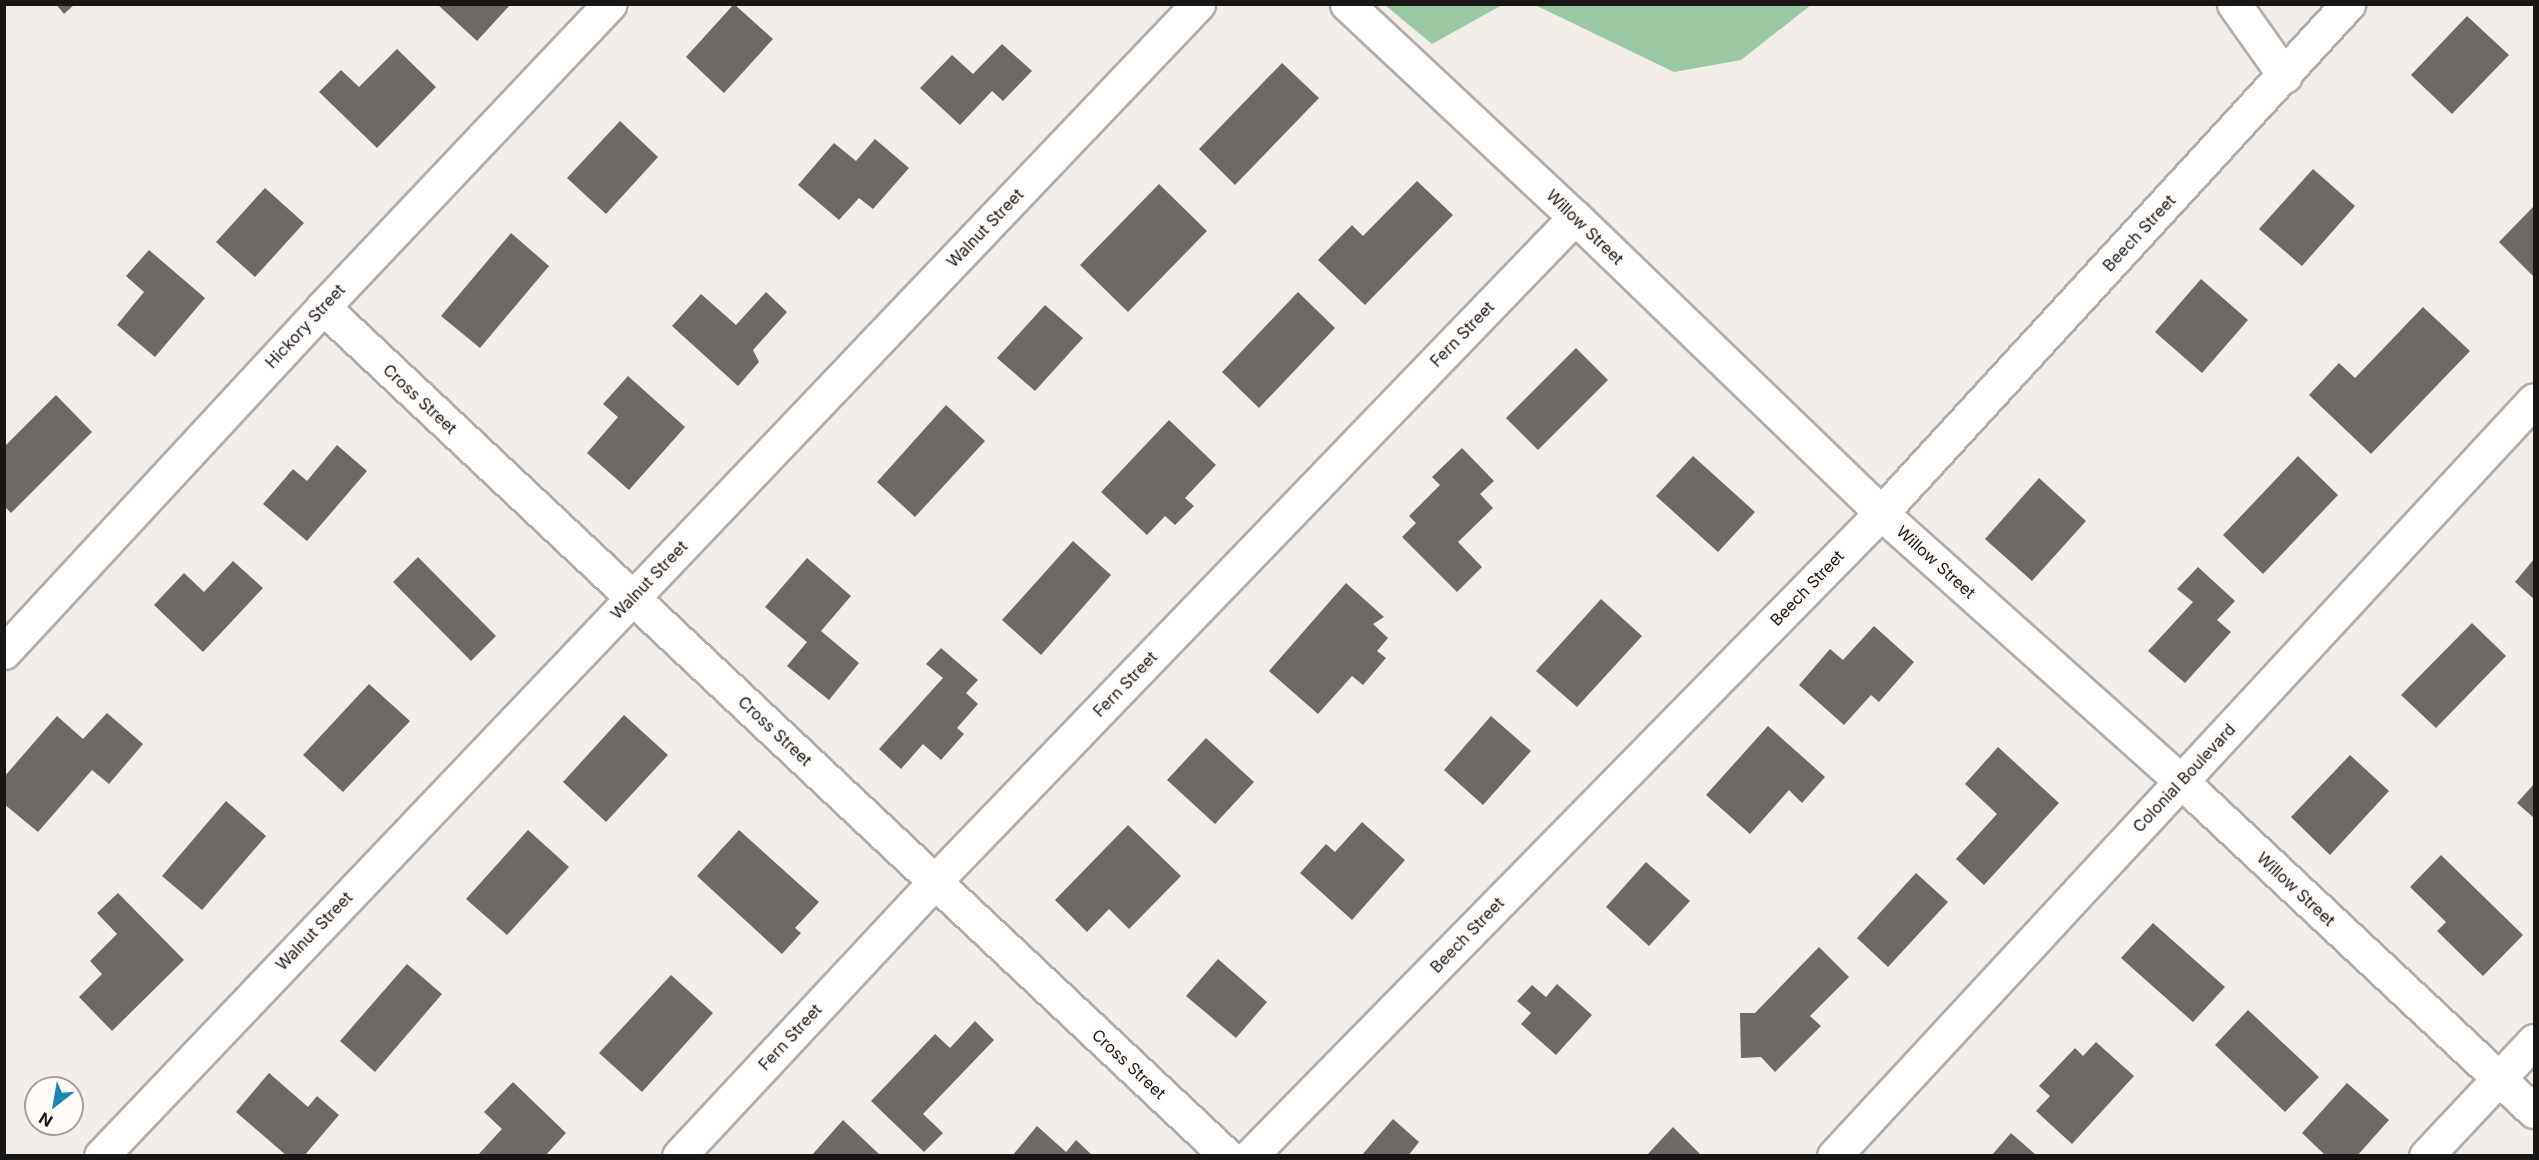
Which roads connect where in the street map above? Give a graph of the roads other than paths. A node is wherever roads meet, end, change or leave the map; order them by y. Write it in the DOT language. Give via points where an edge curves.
graph roads {
  1 [pos="610,4"];
  2 [pos="1198,4"];
  3 [pos="1347,4"];
  4 [pos="2234,4"];
  5 [pos="2348,4"];
  6 [pos="2285,76"];
  7 [pos="1575,217"];
  8 [pos="323,307"];
  9 [pos="2535,400"];
  10 [pos="1881,513"];
  11 [pos="632,597"];
  12 [pos="4,652"];
  13 [pos="2181,781"];
  14 [pos="936,881"];
  15 [pos="2535,1041"];
  16 [pos="2499,1078"];
  17 [pos="2535,1111"];
  18 [pos="101,1155"];
  19 [pos="679,1155"];
  20 [pos="1227,1155"];
  21 [pos="1250,1155"];
  22 [pos="1834,1155"];
  23 [pos="2426,1155"];
  1 -- 8 [label="street, Hickory Street"];
  2 -- 11 [label="street, Walnut Street"];
  3 -- 7 [label="street, Willow Street"];
  4 -- 6 [label="street"];
  5 -- 6 [label="street, Beech Street"];
  6 -- 10 [label="street, Beech Street"];
  7 -- 10 [label="street, Willow Street"];
  7 -- 14 [label="street, Fern Street"];
  8 -- 11 [label="street, Cross Street"];
  8 -- 12 [label="street, Hickory Street"];
  9 -- 13 [label="street, Colonial Boulevard"];
  10 -- 13 [label="street, Willow Street"];
  10 -- 21 [label="street, Beech Street"];
  11 -- 14 [label="street, Cross Street"];
  11 -- 18 [label="street, Walnut Street"];
  13 -- 16 [label="street, Willow Street"];
  13 -- 22 [label="street, Colonial Boulevard"];
  14 -- 19 [label="street, Fern Street"];
  14 -- 20 [label="street, Cross Street"];
  15 -- 16 [label="street"];
  16 -- 17 [label="street, Willow Street"];
  16 -- 23 [label="street"];
}
